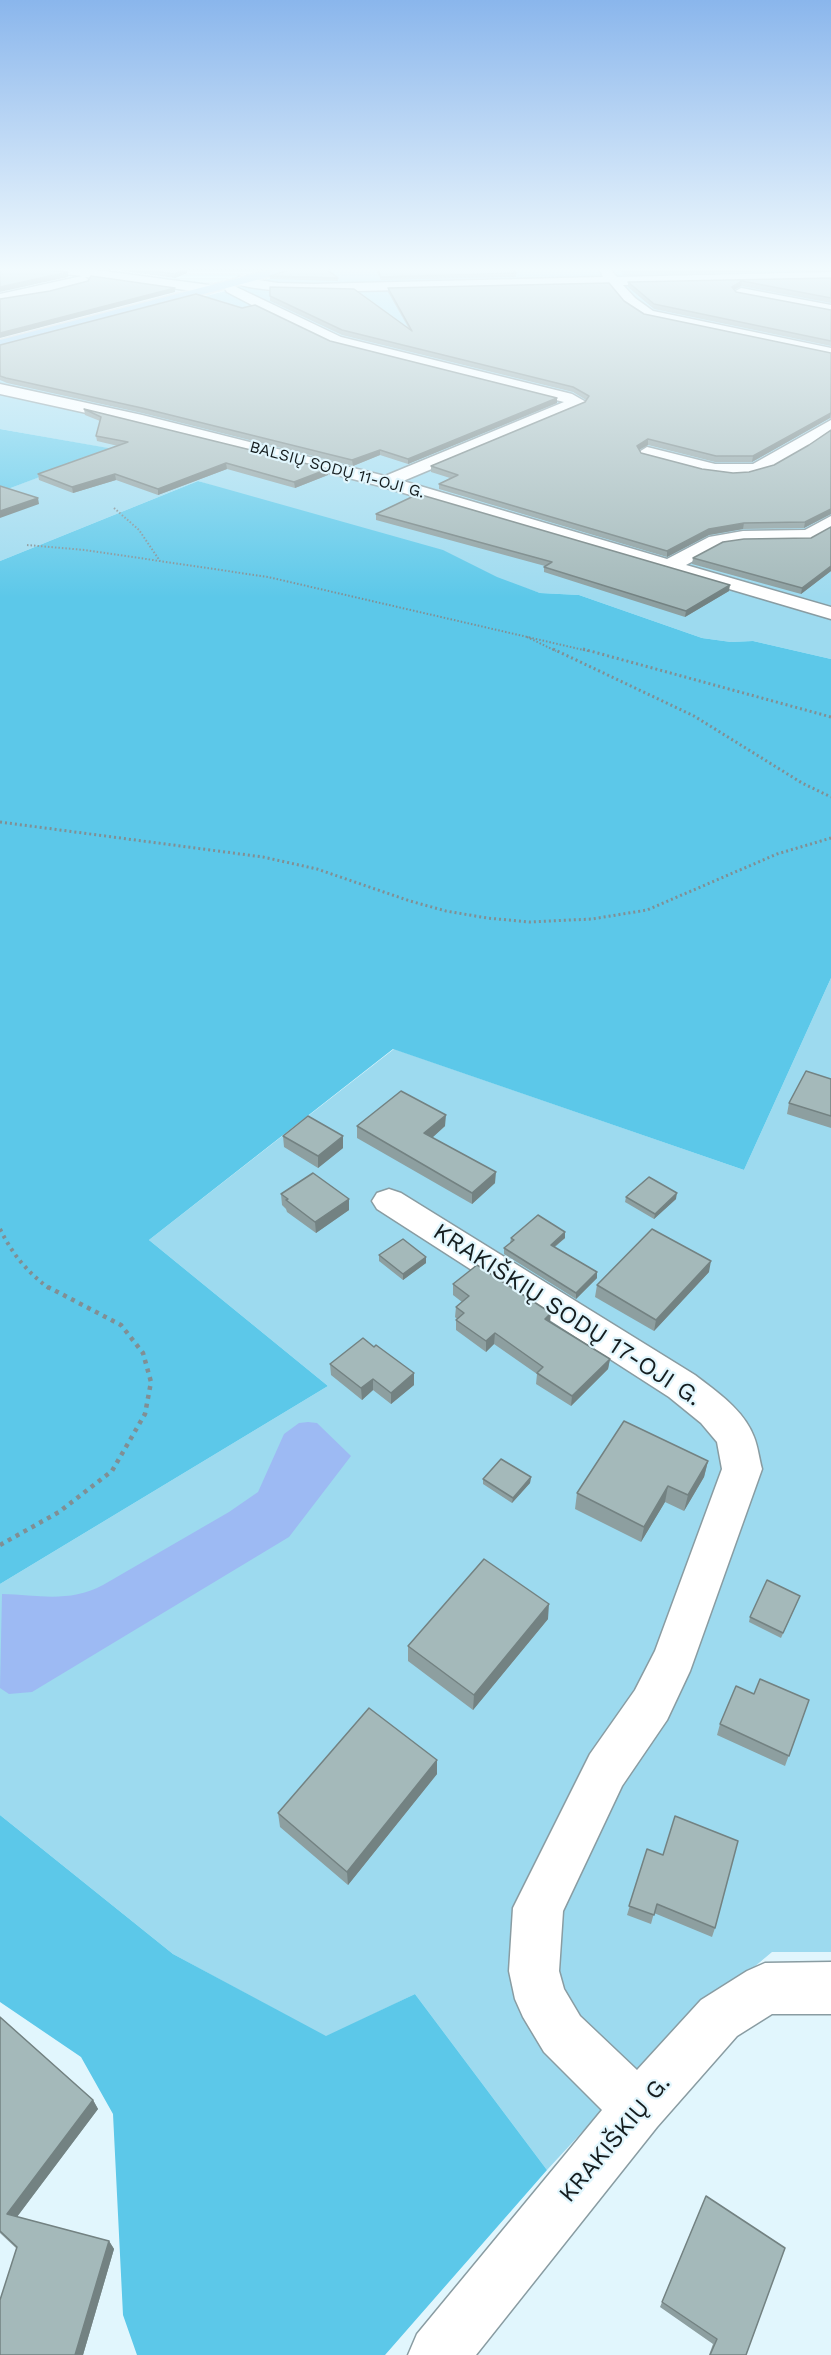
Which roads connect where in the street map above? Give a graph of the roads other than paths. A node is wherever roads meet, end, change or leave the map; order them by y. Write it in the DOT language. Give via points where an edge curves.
graph roads {
  1 [pos="489,378"];
  2 [pos="0,389"];
  3 [pos="831,425"];
  4 [pos="647,452"];
  5 [pos="386,482"];
  6 [pos="831,522"];
  7 [pos="669,566"];
  8 [pos="831,613"];
  9 [pos="389,1201"];
  10 [pos="831,1988"];
  11 [pos="638,2108"];
  12 [pos="438,2355"];
  1 -- 5 [label="street" via="578,402"];
  2 -- 5 [label="street, BALSIŲ SODŲ 11-OJI G." via="142,420"];
  3 -- 4 [label="street" via="763,467 745,471 724,471"];
  5 -- 7 [label="street, BALSIŲ SODŲ 11-OJI G."];
  6 -- 7 [label="street" via="809,536 716,541"];
  7 -- 8 [label="street, BALSIŲ SODŲ 11-OJI G."];
  9 -- 11 [label="street, KRAKIŠKIŲ SODŲ 17-OJI G." via="682,1386 715,1412 735,1437 742,1469 675,1657 651,1705 606,1770 538,1908 534,1971 541,1999 562,2034"];
  10 -- 11 [label="street, KRAKIŠKIŲ G." via="765,1989 719,2018"];
  11 -- 12 [label="street, KRAKIŠKIŲ G."];
}
